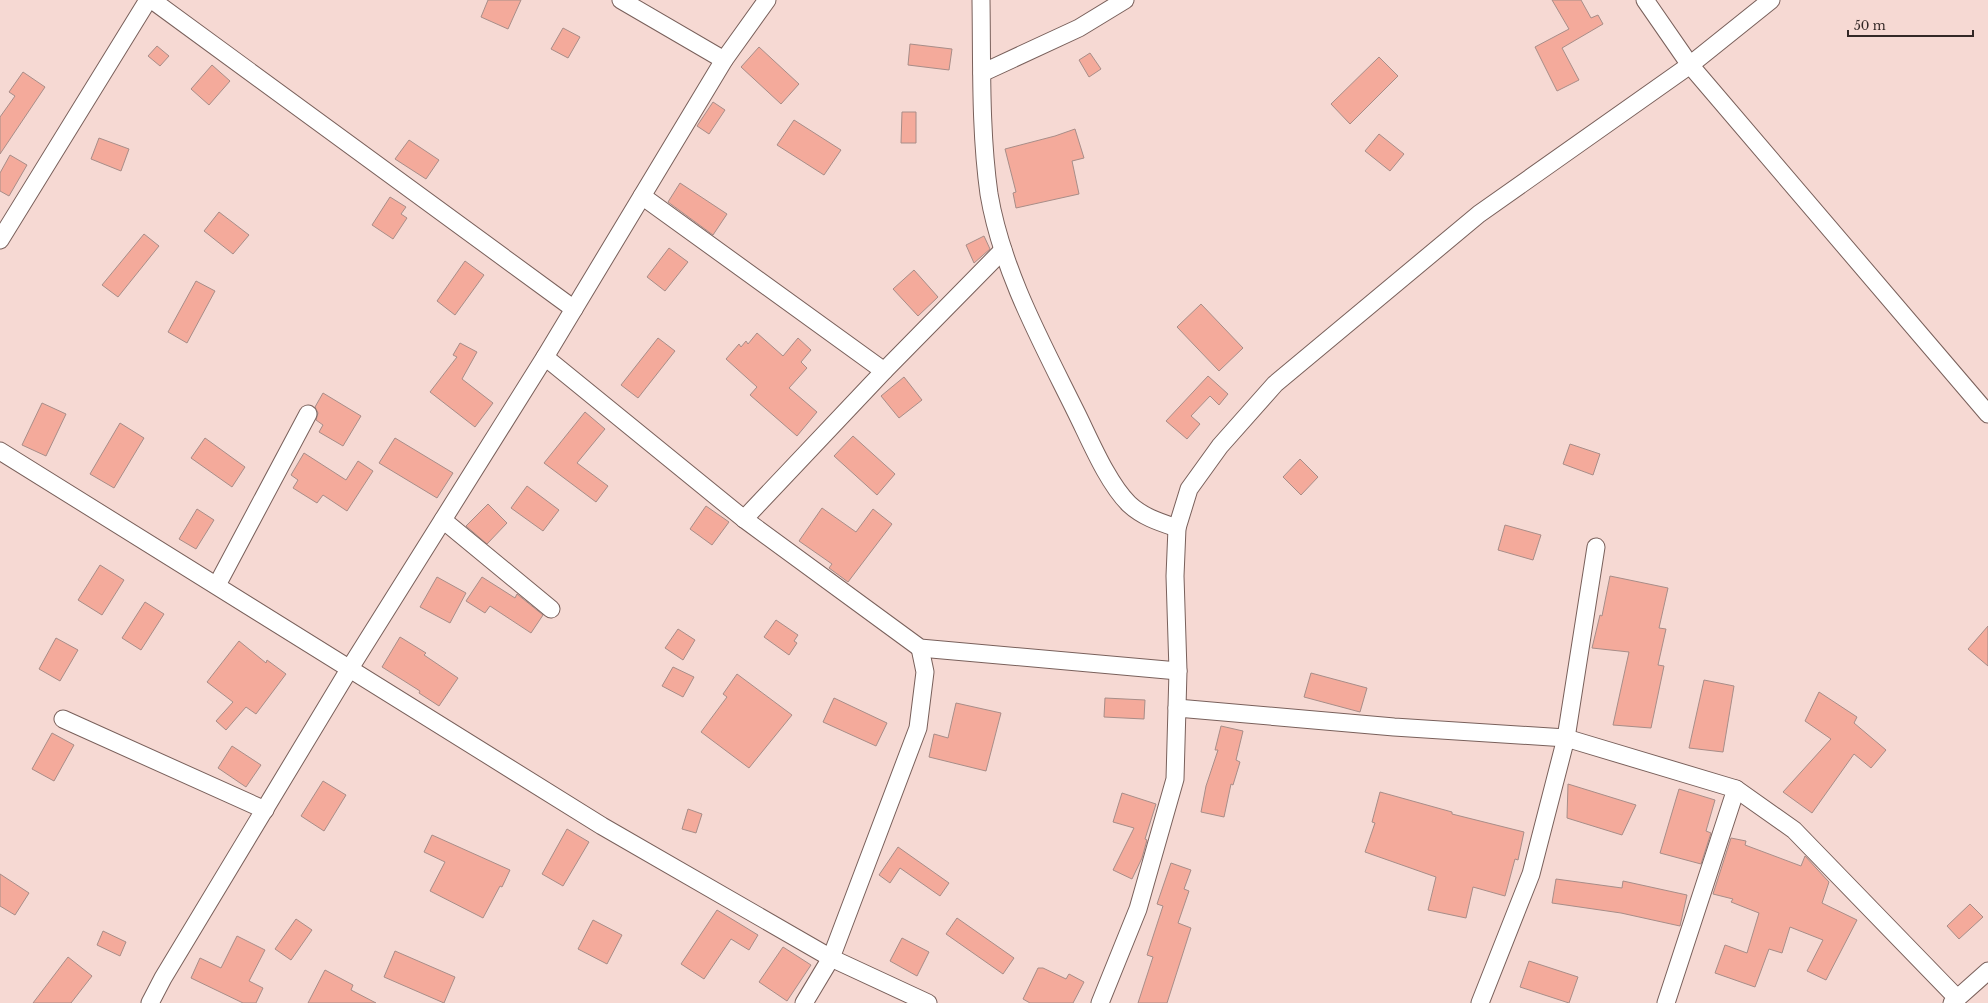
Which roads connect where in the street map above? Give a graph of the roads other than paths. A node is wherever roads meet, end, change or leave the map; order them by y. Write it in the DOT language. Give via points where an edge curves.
graph roads {
  1 [pos="148,0"];
  2 [pos="152,0"];
  3 [pos="622,0"];
  4 [pos="767,0"];
  5 [pos="981,0"];
  6 [pos="1125,0"];
  7 [pos="1645,0"];
  8 [pos="1771,0"];
  9 [pos="724,60"];
  10 [pos="1690,65"];
  11 [pos="982,73"];
  12 [pos="642,196"];
  13 [pos="0,240"];
  14 [pos="1003,250"];
  15 [pos="574,309"];
  16 [pos="545,357"];
  17 [pos="884,371"];
  18 [pos="308,414"];
  19 [pos="1988,414"];
  20 [pos="0,450"];
  21 [pos="744,519"];
  22 [pos="443,520"];
  23 [pos="1177,528"];
  24 [pos="1596,547"];
  25 [pos="217,585"];
  26 [pos="551,609"];
  27 [pos="920,648"];
  28 [pos="350,668"];
  29 [pos="1178,670"];
  30 [pos="1178,708"];
  31 [pos="63,719"];
  32 [pos="1566,738"];
  33 [pos="1736,789"];
  34 [pos="265,810"];
  35 [pos="831,958"];
  36 [pos="1988,971"];
  37 [pos="1954,1001"];
  38 [pos="150,1003"];
  39 [pos="804,1003"];
  40 [pos="928,1003"];
  41 [pos="1100,1003"];
  42 [pos="1480,1003"];
  43 [pos="1666,1003"];
  1 -- 13 [label="street"];
  2 -- 15 [label="street"];
  3 -- 9 [label="street"];
  4 -- 9 [label="street"];
  5 -- 11 [label="street"];
  6 -- 11 [label="street" via="1079,28"];
  7 -- 10 [label="street"];
  8 -- 10 [label="street"];
  9 -- 12 [label="street"];
  10 -- 19 [label="street"];
  10 -- 23 [label="street" via="1479,214 1275,384 1220,446 1189,489"];
  11 -- 14 [label="street" via="983,133 990,194"];
  12 -- 15 [label="street"];
  12 -- 17 [label="street"];
  14 -- 17 [label="street"];
  14 -- 23 [label="street" via="1028,314 1104,469 1128,503 1147,518"];
  15 -- 16 [label="street"];
  16 -- 21 [label="street"];
  16 -- 22 [label="street"];
  17 -- 21 [label="street"];
  18 -- 25 [label="street"];
  20 -- 25 [label="street"];
  21 -- 27 [label="street"];
  22 -- 26 [label="street"];
  22 -- 28 [label="street"];
  23 -- 29 [label="street" via="1175,576"];
  24 -- 32 [label="street"];
  25 -- 28 [label="street"];
  27 -- 29 [label="street"];
  27 -- 35 [label="street" via="925,672 918,728"];
  28 -- 34 [label="street"];
  28 -- 35 [label="street" via="602,826"];
  29 -- 30 [label="street"];
  30 -- 32 [label="street" via="1394,727"];
  30 -- 41 [label="street" via="1176,779 1138,909"];
  31 -- 34 [label="street"];
  32 -- 33 [label="street"];
  32 -- 42 [label="street" via="1531,874"];
  33 -- 37 [label="street" via="1794,830"];
  33 -- 43 [label="street"];
  34 -- 38 [label="street"];
  35 -- 39 [label="street"];
  35 -- 40 [label="street"];
  36 -- 37 [label="street"];
}
